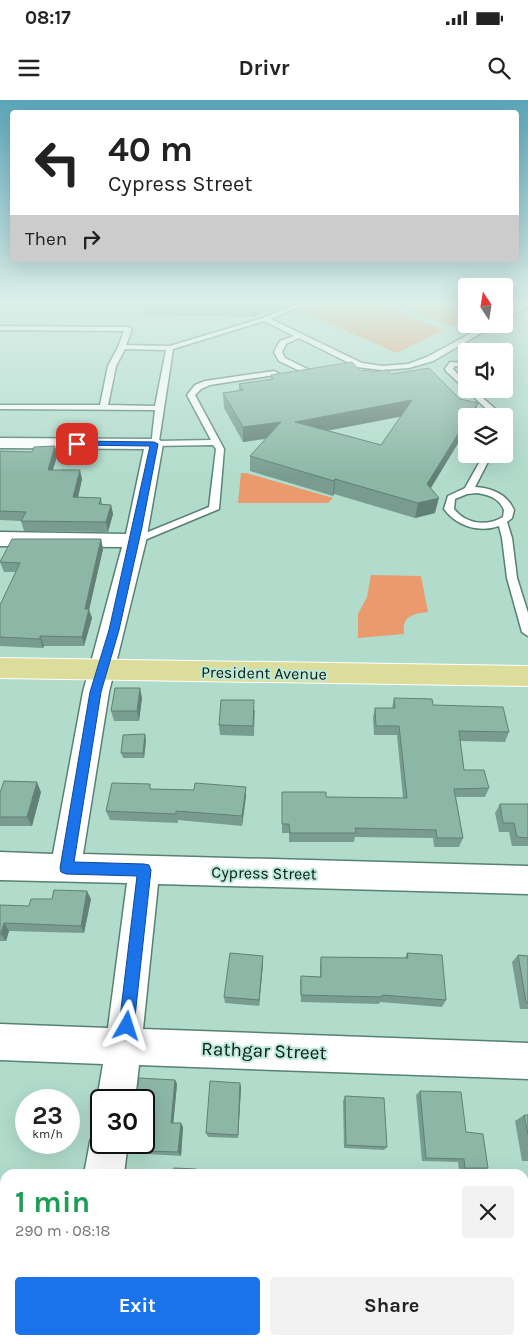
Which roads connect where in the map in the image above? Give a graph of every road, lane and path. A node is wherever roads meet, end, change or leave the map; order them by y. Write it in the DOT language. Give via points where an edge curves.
graph roads {
  1 [pos="115,360"];
  2 [pos="168,360"];
  3 [pos="284,360"];
  4 [pos="350,360"];
  5 [pos="427,360"];
  6 [pos="458,364"];
  7 [pos="274,373"];
  8 [pos="317,378"];
  9 [pos="458,378"];
  10 [pos="479,398"];
  11 [pos="483,398"];
  12 [pos="485,403"];
  13 [pos="0,407"];
  14 [pos="103,408"];
  15 [pos="159,408"];
  16 [pos="490,408"];
  17 [pos="216,442"];
  18 [pos="0,443"];
  19 [pos="154,444"];
  20 [pos="483,463"];
  21 [pos="469,490"];
  22 [pos="502,521"];
  23 [pos="0,539"];
  24 [pos="135,541"];
  25 [pos="528,632"];
  26 [pos="0,668"];
  27 [pos="103,670"];
  28 [pos="528,676"];
  29 [pos="0,866"];
  30 [pos="66,868"];
  31 [pos="144,870"];
  32 [pos="528,880"];
  33 [pos="0,1042"];
  34 [pos="124,1046"];
  35 [pos="528,1061"];
  36 [pos="118,1089"];
  37 [pos="107,1154"];
  38 [pos="105,1169"];
  1 -- 14 [label="lane"];
  2 -- 15 [label="lane"];
  3 -- 8 [label="lane"];
  4 -- 5 [label="lane" via="382,368 409,366"];
  6 -- 9 [label="lane" via="453,364 449,369"];
  7 -- 17 [label="lane" via="208,383 191,395"];
  10 -- 12 [label="lane"];
  11 -- 12 [label="lane"];
  12 -- 16 [label="lane"];
  13 -- 14 [label="lane"];
  14 -- 15 [label="lane"];
  15 -- 19 [label="lane"];
  17 -- 19 [label="lane"];
  17 -- 24 [label="lane" via="220,449 214,509"];
  18 -- 19 [label="street"];
  19 -- 24 [label="street"];
  20 -- 21 [label="lane"];
  21 -- 22 [label="lane" via="490,493 505,502 508,514"];
  21 -- 22 [label="lane" via="454,495 449,501 449,509 455,517 480,526"];
  22 -- 25 [label="lane" via="512,578"];
  23 -- 24 [label="street"];
  24 -- 27 [label="street"];
  26 -- 27 [label="main road, President Avenue"];
  27 -- 28 [label="main road, President Avenue"];
  27 -- 30 [label="street" via="96,692"];
  29 -- 30 [label="street, Cypress Street"];
  30 -- 31 [label="street, Cypress Street"];
  31 -- 32 [label="street, Cypress Street"];
  31 -- 34 [label="street"];
  33 -- 34 [label="street, Rathgar Street"];
  34 -- 35 [label="street, Rathgar Street"];
  34 -- 36 [label="street"];
  37 -- 38 [label="street"];
}
